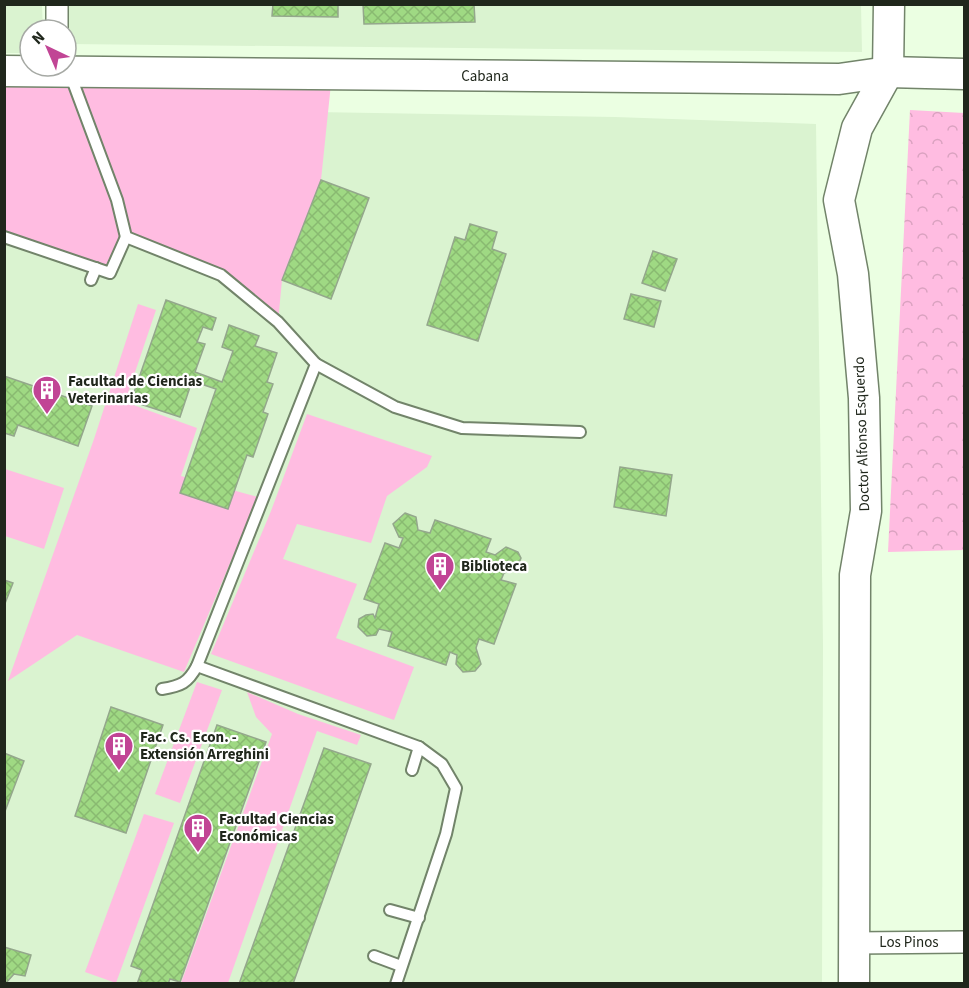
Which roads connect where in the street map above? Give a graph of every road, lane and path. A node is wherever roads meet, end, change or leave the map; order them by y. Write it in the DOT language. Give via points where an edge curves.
graph roads {
  1 [pos="889,4"];
  2 [pos="78,69"];
  3 [pos="888,72"];
  4 [pos="964,74"];
  5 [pos="65,78"];
  6 [pos="4,237"];
  7 [pos="126,237"];
  8 [pos="96,268"];
  9 [pos="92,280"];
  10 [pos="316,364"];
  11 [pos="580,432"];
  12 [pos="197,666"];
  13 [pos="162,689"];
  14 [pos="419,747"];
  15 [pos="412,770"];
  16 [pos="390,910"];
  17 [pos="418,918"];
  18 [pos="964,942"];
  19 [pos="854,943"];
  20 [pos="374,956"];
  21 [pos="401,966"];
  22 [pos="396,984"];
  23 [pos="854,984"];
  1 -- 3 [label="street, Doctor Alfonso Esquerdo"];
  2 -- 3 [label="street, Cabana" via="839,79"];
  3 -- 4 [label="street, Cabana"];
  3 -- 19 [label="street, Doctor Alfonso Esquerdo" via="857,128 838,200 853,274 864,409 866,511 855,575"];
  5 -- 7 [label="lane" via="117,200"];
  6 -- 8 [label="lane"];
  7 -- 8 [label="lane" via="110,273"];
  7 -- 10 [label="lane" via="221,275 278,322"];
  8 -- 9 [label="lane"];
  10 -- 11 [label="lane" via="395,407 462,428"];
  10 -- 12 [label="lane"];
  12 -- 13 [label="lane" via="190,680 180,687"];
  12 -- 14 [label="lane"];
  14 -- 15 [label="lane"];
  14 -- 17 [label="lane" via="442,764 456,788 446,834"];
  16 -- 17 [label="lane"];
  17 -- 21 [label="lane"];
  18 -- 19 [label="street, Los Pinos"];
  19 -- 23 [label="street, Doctor Alfonso Esquerdo"];
  20 -- 21 [label="lane"];
  21 -- 22 [label="lane"];
}
